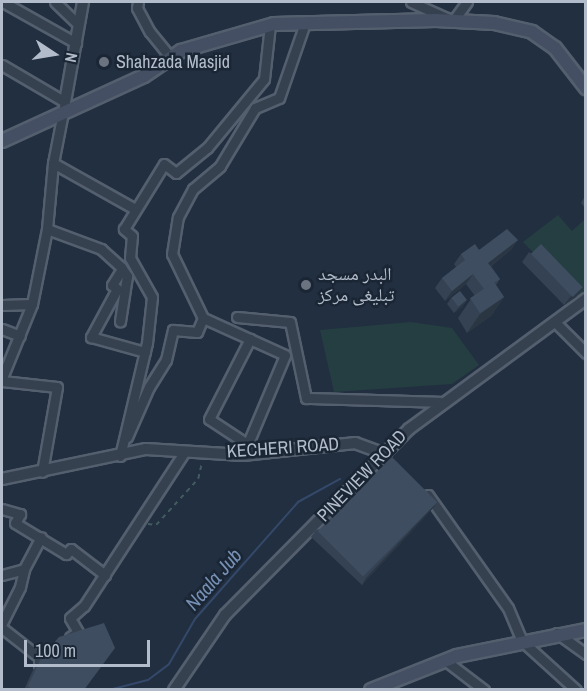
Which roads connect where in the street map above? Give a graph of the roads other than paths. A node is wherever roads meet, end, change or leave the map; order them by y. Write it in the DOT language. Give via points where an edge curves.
graph roads {
  1 [pos="3,2"];
  2 [pos="55,2"];
  3 [pos="83,2"];
  4 [pos="138,2"];
  5 [pos="411,2"];
  6 [pos="467,2"];
  7 [pos="453,21"];
  8 [pos="305,23"];
  9 [pos="78,24"];
  10 [pos="270,25"];
  11 [pos="76,43"];
  12 [pos="171,58"];
  13 [pos="2,65"];
  14 [pos="585,87"];
  15 [pos="64,108"];
  16 [pos="2,141"];
  17 [pos="53,163"];
  18 [pos="135,209"];
  19 [pos="47,230"];
  20 [pos="122,268"];
  21 [pos="585,299"];
  22 [pos="32,304"];
  23 [pos="2,305"];
  24 [pos="237,317"];
  25 [pos="203,318"];
  26 [pos="120,321"];
  27 [pos="555,321"];
  28 [pos="2,329"];
  29 [pos="20,336"];
  30 [pos="250,339"];
  31 [pos="145,352"];
  32 [pos="585,353"];
  33 [pos="2,380"];
  34 [pos="440,402"];
  35 [pos="245,449"];
  36 [pos="185,451"];
  37 [pos="120,456"];
  38 [pos="389,458"];
  39 [pos="42,472"];
  40 [pos="2,479"];
  41 [pos="416,483"];
  42 [pos="2,509"];
  43 [pos="41,537"];
  44 [pos="24,569"];
  45 [pos="2,575"];
  46 [pos="105,575"];
  47 [pos="2,623"];
  48 [pos="2,628"];
  49 [pos="585,630"];
  50 [pos="557,633"];
  51 [pos="522,641"];
  52 [pos="59,644"];
  53 [pos="585,654"];
  54 [pos="53,661"];
  55 [pos="446,661"];
  56 [pos="174,690"];
  57 [pos="371,690"];
  58 [pos="484,690"];
  59 [pos="576,690"];
  1 -- 11 [label="street"];
  2 -- 9 [label="street"];
  3 -- 9 [label="street"];
  4 -- 12 [label="street" via="137,8 150,32"];
  5 -- 7 [label="street"];
  6 -- 7 [label="street"];
  7 -- 8 [label="main road"];
  7 -- 14 [label="main road" via="494,23 532,32 560,54"];
  8 -- 10 [label="main road"];
  8 -- 25 [label="street" via="279,98 255,108 220,166 193,189 178,217 172,254"];
  9 -- 11 [label="street"];
  10 -- 12 [label="main road" via="181,51"];
  10 -- 18 [label="street" via="264,79 207,148 176,173 164,164"];
  11 -- 15 [label="street"];
  12 -- 15 [label="main road" via="144,76"];
  13 -- 15 [label="street"];
  15 -- 16 [label="main road"];
  15 -- 17 [label="street"];
  17 -- 18 [label="street"];
  17 -- 19 [label="street"];
  18 -- 31 [label="street" via="124,229 132,236 130,258 152,297"];
  19 -- 20 [label="street" via="100,249"];
  19 -- 22 [label="street"];
  20 -- 26 [label="street" via="127,276"];
  20 -- 31 [label="street" via="112,285 117,289 91,337"];
  21 -- 27 [label="street, PINEVIEW ROAD"];
  22 -- 23 [label="street"];
  22 -- 29 [label="street"];
  24 -- 34 [label="street" via="290,322 306,398"];
  25 -- 30 [label="street"];
  25 -- 37 [label="street" via="197,332 173,330 166,360 149,387"];
  27 -- 32 [label="street"];
  27 -- 34 [label="street, PINEVIEW ROAD"];
  28 -- 29 [label="street"];
  29 -- 33 [label="street"];
  30 -- 35 [label="street" via="209,419"];
  30 -- 35 [label="street" via="285,355"];
  31 -- 37 [label="street"];
  33 -- 39 [label="street" via="57,387"];
  34 -- 38 [label="street, PINEVIEW ROAD"];
  35 -- 36 [label="street, KECHERI ROAD"];
  35 -- 38 [label="street, KECHERI ROAD" via="356,443"];
  36 -- 37 [label="street, KECHERI ROAD" via="146,449"];
  36 -- 46 [label="street"];
  37 -- 39 [label="street, KECHERI ROAD"];
  38 -- 56 [label="street, PINEVIEW ROAD" via="225,615"];
  39 -- 40 [label="street, KECHERI ROAD"];
  41 -- 51 [label="street" via="439,506 508,608"];
  42 -- 43 [label="street" via="20,514 15,523"];
  43 -- 44 [label="street"];
  43 -- 46 [label="street" via="66,554 71,549"];
  44 -- 45 [label="street"];
  44 -- 47 [label="street" via="20,587"];
  46 -- 52 [label="street" via="84,606 70,618 78,632"];
  48 -- 54 [label="street" via="39,657 37,669"];
  49 -- 50 [label="main road"];
  50 -- 51 [label="main road"];
  50 -- 53 [label="street"];
  51 -- 55 [label="main road"];
  51 -- 59 [label="street"];
  55 -- 57 [label="main road"];
  55 -- 58 [label="street"];
}
